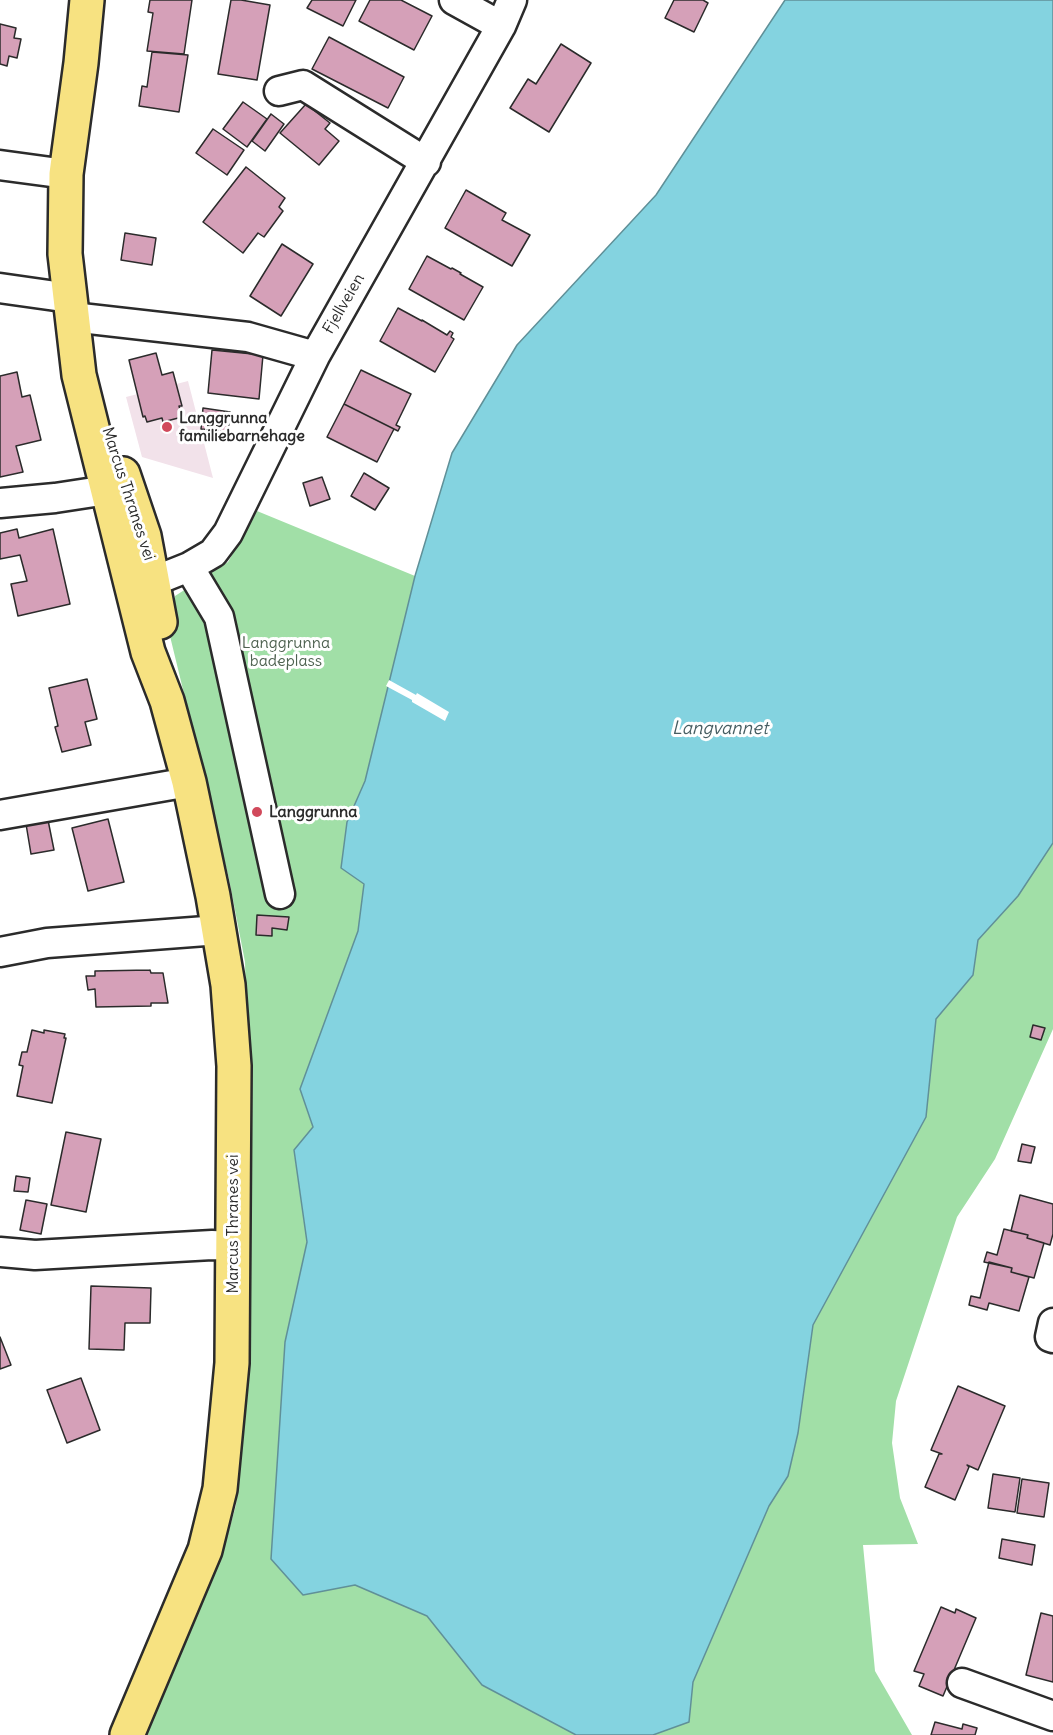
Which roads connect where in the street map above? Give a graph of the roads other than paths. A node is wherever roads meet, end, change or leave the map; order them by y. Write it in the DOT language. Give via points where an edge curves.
graph roads {
  1 [pos="87,0"];
  2 [pos="454,0"];
  3 [pos="512,0"];
  4 [pos="501,26"];
  5 [pos="279,91"];
  6 [pos="426,162"];
  7 [pos="0,165"];
  8 [pos="66,174"];
  9 [pos="0,288"];
  10 [pos="72,314"];
  11 [pos="315,356"];
  12 [pos="117,489"];
  13 [pos="0,503"];
  14 [pos="189,567"];
  15 [pos="141,579"];
  16 [pos="167,701"];
  17 [pos="189,782"];
  18 [pos="0,815"];
  19 [pos="280,894"];
  20 [pos="219,930"];
  21 [pos="0,952"];
  22 [pos="233,1246"];
  23 [pos="0,1252"];
  24 [pos="1053,1323"];
  25 [pos="1053,1338"];
  26 [pos="962,1683"];
  27 [pos="1053,1716"];
  28 [pos="127,1735"];
  1 -- 8 [label="main road, Marcus Thranes vei"];
  2 -- 4 [label="street"];
  3 -- 4 [label="street, Fjellveien"];
  4 -- 6 [label="street, Fjellveien"];
  5 -- 6 [label="street" via="303,86"];
  6 -- 11 [label="street, Fjellveien"];
  7 -- 8 [label="street"];
  8 -- 10 [label="main road, Marcus Thranes vei" via="65,254"];
  9 -- 10 [label="street"];
  10 -- 11 [label="street" via="248,337"];
  10 -- 12 [label="main road, Marcus Thranes vei" via="79,375"];
  11 -- 14 [label="street, Fjellveien" via="228,533 213,553"];
  12 -- 13 [label="street"];
  12 -- 15 [label="main road, Marcus Thranes vei" via="144,536"];
  14 -- 15 [label="street, Fjellveien"];
  14 -- 19 [label="street" via="219,617"];
  15 -- 16 [label="main road, Marcus Thranes vei" via="164,647"];
  15 -- 16 [label="main road, Marcus Thranes vei" via="139,616"];
  16 -- 17 [label="main road, Marcus Thranes vei"];
  17 -- 18 [label="street"];
  17 -- 20 [label="main road, Marcus Thranes vei"];
  20 -- 21 [label="street" via="47,943"];
  20 -- 22 [label="main road, Marcus Thranes vei" via="234,1066"];
  22 -- 23 [label="street" via="35,1255"];
  22 -- 28 [label="main road, Marcus Thranes vei" via="232,1363 220,1489 204,1550"];
  24 -- 25 [label="street"];
  26 -- 27 [label="street"];
}
